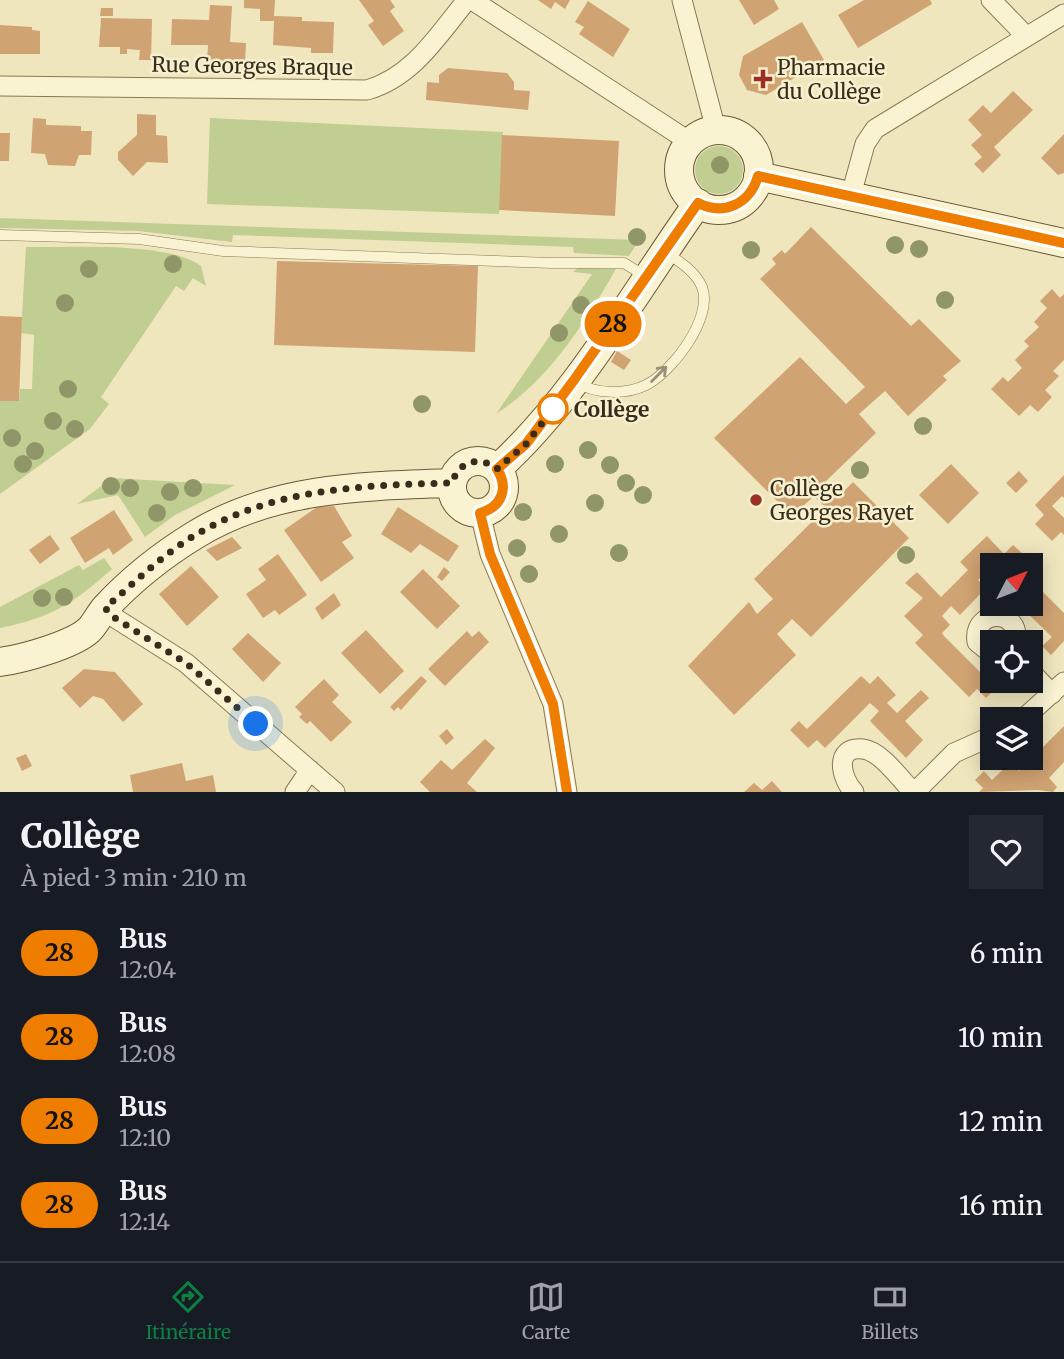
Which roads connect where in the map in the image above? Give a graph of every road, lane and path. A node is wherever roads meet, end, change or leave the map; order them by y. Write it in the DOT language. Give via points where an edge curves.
graph roads {
  1 [pos="470,0"];
  2 [pos="682,0"];
  3 [pos="991,0"];
  4 [pos="1064,14"];
  5 [pos="1026,36"];
  6 [pos="0,86"];
  7 [pos="716,130"];
  8 [pos="690,142"];
  9 [pos="758,176"];
  10 [pos="851,195"];
  11 [pos="698,203"];
  12 [pos="0,235"];
  13 [pos="1064,243"];
  14 [pos="664,251"];
  15 [pos="646,277"];
  16 [pos="574,380"];
  17 [pos="497,469"];
  18 [pos="452,483"];
  19 [pos="480,513"];
  20 [pos="105,608"];
  21 [pos="1015,630"];
  22 [pos="980,644"];
  23 [pos="0,648"];
  24 [pos="0,662"];
  25 [pos="1043,679"];
  26 [pos="1058,688"];
  27 [pos="1037,707"];
  28 [pos="980,741"];
  29 [pos="310,771"];
  30 [pos="295,792"];
  31 [pos="335,792"];
  32 [pos="566,792"];
  33 [pos="854,792"];
  34 [pos="914,792"];
  1 -- 6 [label="street, Rue Georges Braque" via="407,69 367,90"];
  1 -- 8 [label="street"];
  2 -- 7 [label="street"];
  3 -- 5 [label="street"];
  4 -- 5 [label="street"];
  5 -- 10 [label="street" via="875,129 865,144"];
  7 -- 8 [label="street"];
  7 -- 9 [label="street" via="733,132 748,142 757,159"];
  8 -- 11 [label="street" via="681,157 680,175 686,191"];
  9 -- 10 [label="street"];
  9 -- 11 [label="street" via="752,192 739,204 715,209"];
  10 -- 13 [label="street"];
  11 -- 14 [label="street"];
  12 -- 15 [label="lane" via="139,239 223,251 624,263"];
  14 -- 15 [label="street"];
  16 -- 14 [label="lane, one-way" via="592,391 646,385 697,332 703,289 696,277"];
  15 -- 16 [label="street"];
  16 -- 17 [label="street" via="526,444"];
  17 -- 18 [label="street" via="474,461 459,468"];
  17 -- 19 [label="street" via="503,492 495,506"];
  18 -- 19 [label="street" via="459,505"];
  18 -- 20 [label="street" via="335,489 264,505 197,534"];
  19 -- 32 [label="street" via="490,554 553,704"];
  20 -- 23 [label="street"];
  20 -- 24 [label="street" via="89,631"];
  20 -- 29 [label="street" via="186,663"];
  21 -- 22 [label="street" via="1010,620 998,615 985,618 977,629"];
  25 -- 26 [label="street"];
  26 -- 27 [label="street"];
  28 -- 34 [label="street" via="954,753"];
  29 -- 30 [label="street"];
  29 -- 31 [label="street"];
  33 -- 34 [label="street" via="842,778 840,767 844,757 863,749"];
}
